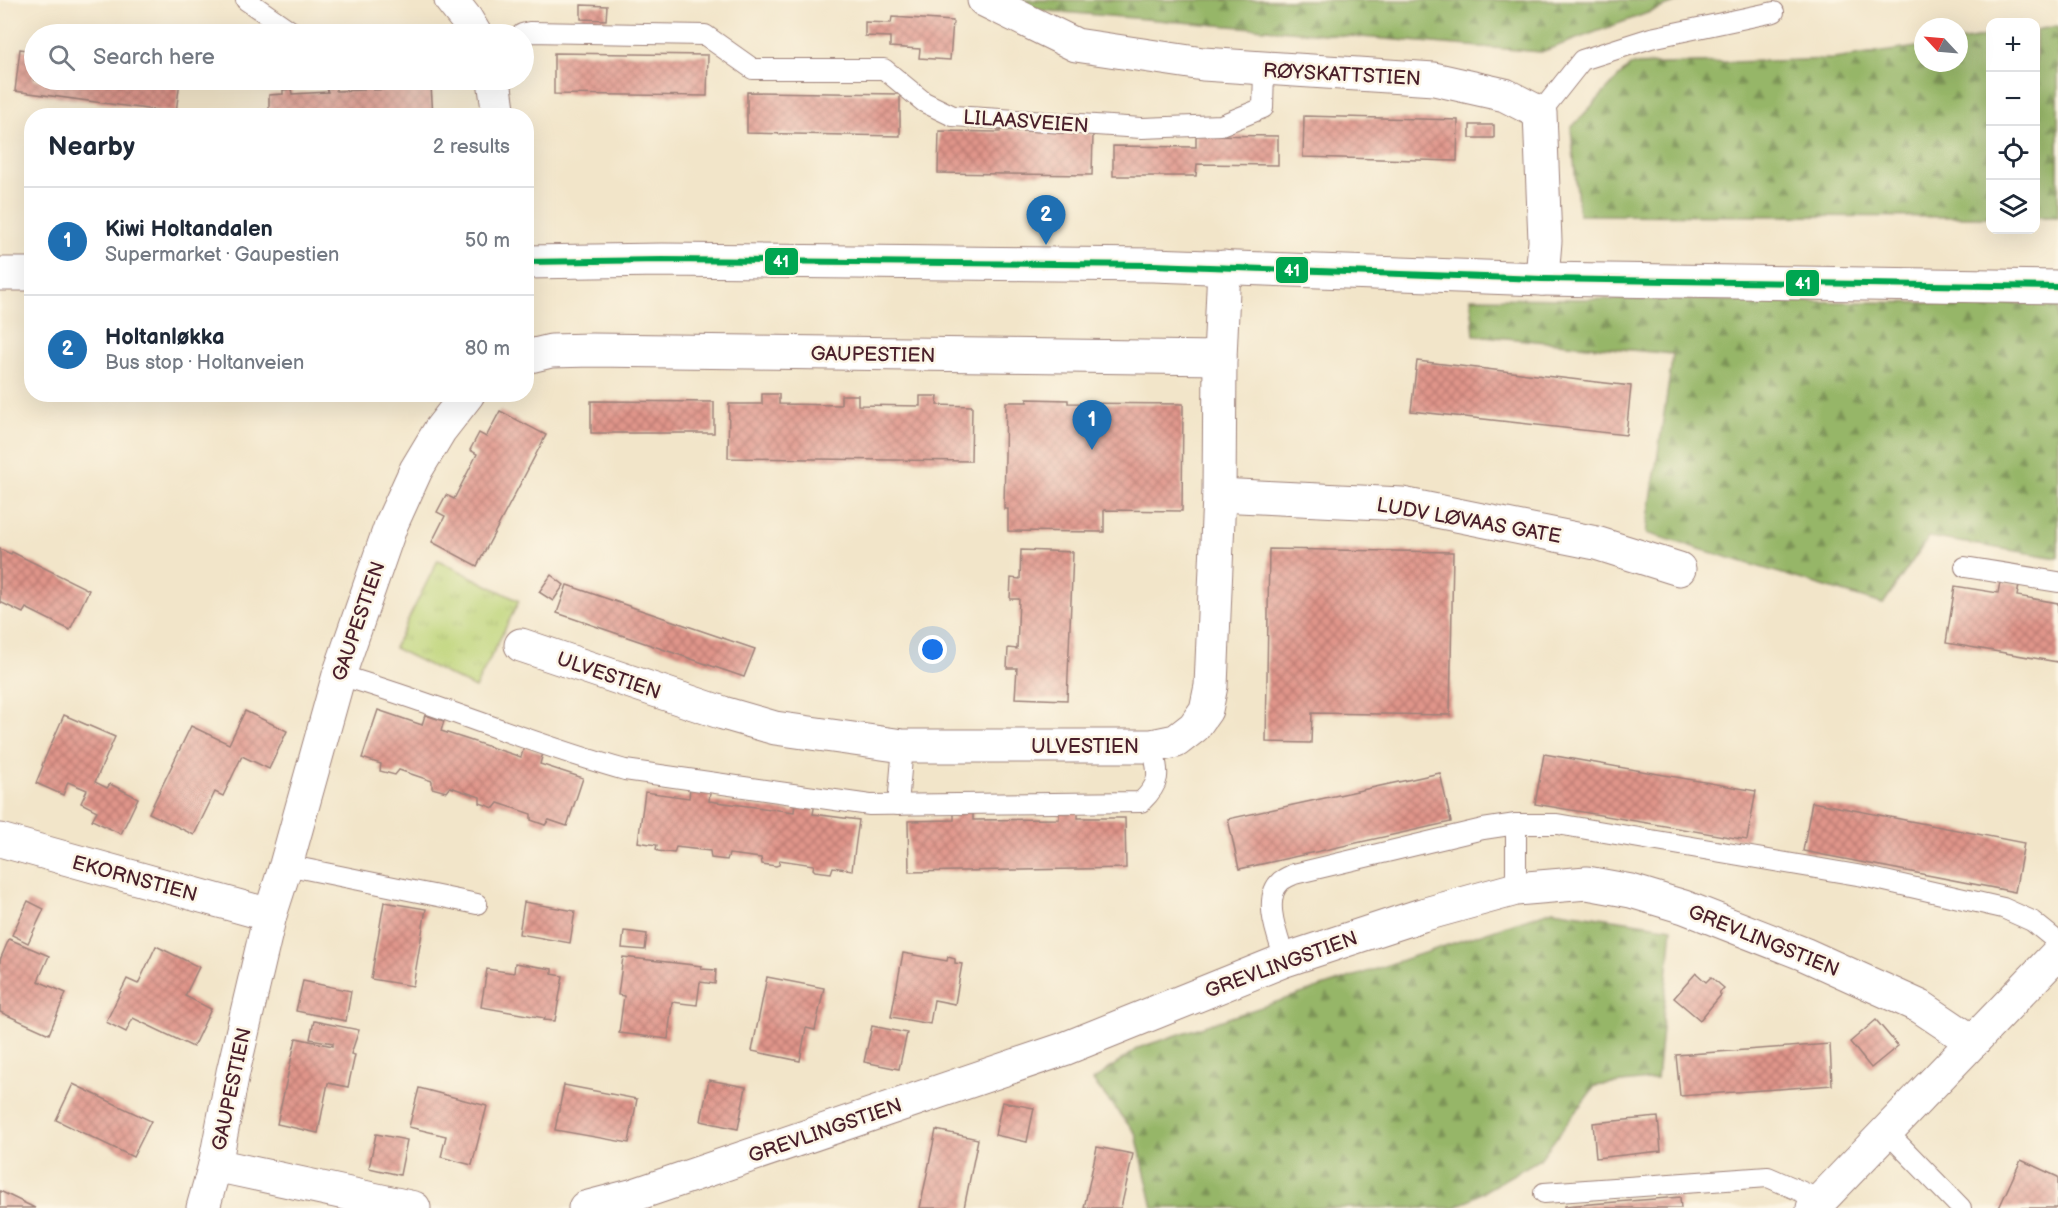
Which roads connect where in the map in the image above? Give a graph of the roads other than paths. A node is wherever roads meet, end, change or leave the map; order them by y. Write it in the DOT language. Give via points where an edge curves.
graph roads {
  1 [pos="246,0"];
  2 [pos="451,0"];
  3 [pos="984,0"];
  4 [pos="1774,12"];
  5 [pos="281,24"];
  6 [pos="469,24"];
  7 [pos="534,32"];
  8 [pos="1264,70"];
  9 [pos="495,90"];
  10 [pos="498,108"];
  11 [pos="1540,112"];
  12 [pos="534,262"];
  13 [pos="1224,267"];
  14 [pos="0,274"];
  15 [pos="24,274"];
  16 [pos="1542,279"];
  17 [pos="2058,287"];
  18 [pos="534,355"];
  19 [pos="1220,358"];
  20 [pos="462,402"];
  21 [pos="1219,495"];
  22 [pos="1965,567"];
  23 [pos="1679,569"];
  24 [pos="2058,582"];
  25 [pos="520,645"];
  26 [pos="339,675"];
  27 [pos="903,746"];
  28 [pos="1152,746"];
  29 [pos="898,805"];
  30 [pos="1516,824"];
  31 [pos="0,840"];
  32 [pos="286,865"];
  33 [pos="1516,889"];
  34 [pos="477,904"];
  35 [pos="270,915"];
  36 [pos="2058,942"];
  37 [pos="2058,952"];
  38 [pos="1285,960"];
  39 [pos="1973,1042"];
  40 [pos="1887,1132"];
  41 [pos="215,1165"];
  42 [pos="1544,1193"];
  43 [pos="1817,1204"];
  44 [pos="203,1208"];
  45 [pos="414,1208"];
  46 [pos="585,1208"];
  47 [pos="1961,1208"];
  1 -- 5 [label="lane"];
  2 -- 6 [label="street"];
  3 -- 8 [label="street, RØYSKATTSTIEN" via="1076,45"];
  4 -- 11 [label="lane" via="1651,38 1582,60"];
  7 -- 8 [label="lane, LILAASVEIEN" via="705,35 753,69 884,69 924,102 953,116 1142,128 1221,125 1263,108"];
  8 -- 11 [label="street, RØYSKATTSTIEN" via="1434,79 1505,95"];
  9 -- 10 [label="street"];
  11 -- 16 [label="street" via="1545,241"];
  12 -- 13 [label="street" via="840,261"];
  13 -- 16 [label="street"];
  13 -- 19 [label="street, ULVESTIEN"];
  14 -- 15 [label="street"];
  16 -- 17 [label="street"];
  18 -- 19 [label="street, GAUPESTIEN" via="592,350"];
  19 -- 21 [label="street, ULVESTIEN"];
  20 -- 26 [label="street, GAUPESTIEN" via="440,430 391,525"];
  21 -- 23 [label="street, LUDV LØVAAS GATE" via="1402,504 1596,543"];
  21 -- 28 [label="street, ULVESTIEN" via="1211,686 1206,710 1194,727 1176,741"];
  22 -- 24 [label="lane"];
  25 -- 27 [label="street, ULVESTIEN" via="775,728"];
  26 -- 29 [label="lane" via="625,770 870,805"];
  26 -- 32 [label="street, GAUPESTIEN"];
  27 -- 28 [label="street, ULVESTIEN"];
  27 -- 29 [label="lane"];
  28 -- 29 [label="lane" via="1158,771 1154,790 1141,802"];
  30 -- 33 [label="lane"];
  30 -- 36 [label="lane" via="1557,824 1863,876 2003,908 2032,921"];
  30 -- 38 [label="lane" via="1294,874 1280,882 1273,895 1271,914"];
  31 -- 35 [label="street, EKORNSTIEN"];
  32 -- 34 [label="lane"];
  32 -- 35 [label="street, GAUPESTIEN"];
  33 -- 38 [label="street, GREVLINGSTIEN"];
  33 -- 39 [label="street, GREVLINGSTIEN" via="1587,884 1631,891 1684,907 1804,954 1922,1007"];
  35 -- 41 [label="street, GAUPESTIEN"];
  37 -- 39 [label="street"];
  38 -- 46 [label="street, GREVLINGSTIEN" via="1064,1049 631,1196"];
  39 -- 40 [label="street"];
  40 -- 43 [label="street"];
  40 -- 47 [label="lane"];
  41 -- 44 [label="street, GAUPESTIEN"];
  41 -- 45 [label="street"];
  42 -- 43 [label="lane" via="1768,1177"];
}
